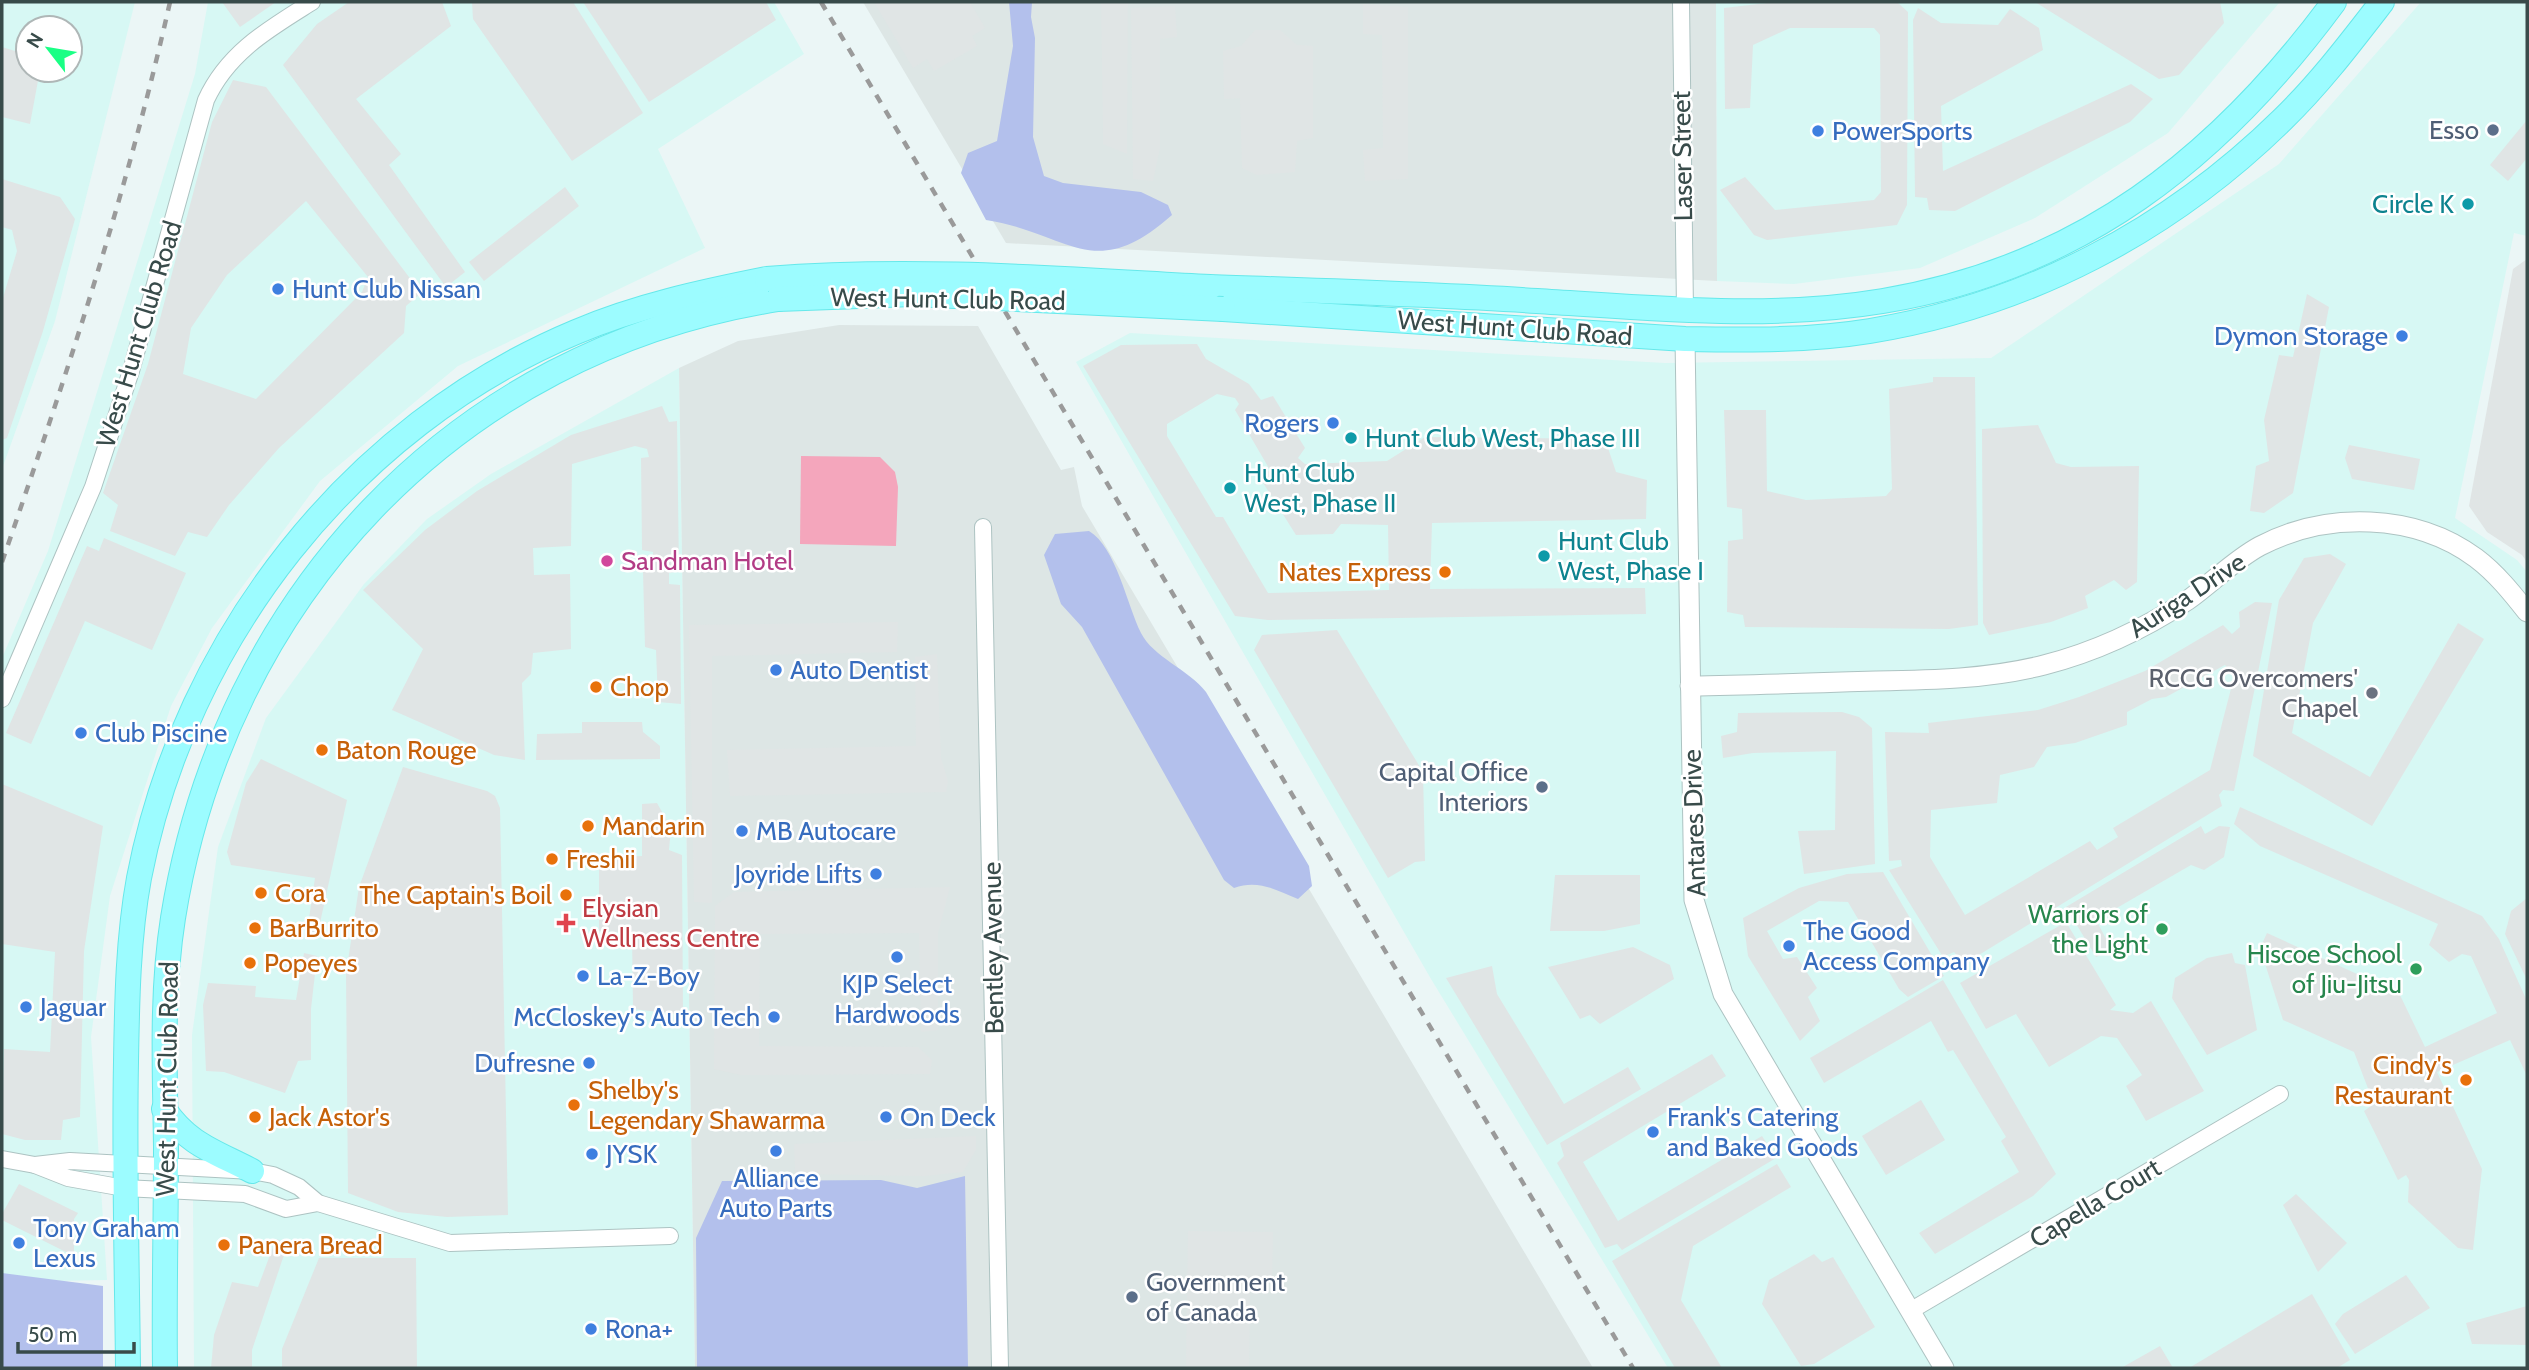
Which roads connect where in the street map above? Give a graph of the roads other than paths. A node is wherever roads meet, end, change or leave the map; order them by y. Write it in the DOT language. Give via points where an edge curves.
graph roads {
  1 [pos="312,2"];
  2 [pos="1681,2"];
  3 [pos="2334,2"];
  4 [pos="2382,2"];
  5 [pos="773,289"];
  6 [pos="1685,311"];
  7 [pos="1685,339"];
  8 [pos="983,527"];
  9 [pos="2527,612"];
  10 [pos="1690,686"];
  11 [pos="2,699"];
  12 [pos="2280,1094"];
  13 [pos="164,1109"];
  14 [pos="2,1159"];
  15 [pos="124,1162"];
  16 [pos="166,1164"];
  17 [pos="36,1165"];
  18 [pos="252,1171"];
  19 [pos="124,1188"];
  20 [pos="166,1190"];
  21 [pos="318,1203"];
  22 [pos="670,1236"];
  23 [pos="1910,1311"];
  24 [pos="128,1368"];
  25 [pos="165,1368"];
  26 [pos="1000,1368"];
  27 [pos="1944,1368"];
  1 -- 11 [label="street, West Hunt Club Road" via="234,56 206,100 131,371 93,487"];
  2 -- 6 [label="street, Laser Street"];
  3 -- 6 [label="main road, West Hunt Club Road" via="2274,79 2201,151 2127,207 2054,247 1962,282 1882,301 1789,310"];
  4 -- 7 [label="main road, West Hunt Club Road" via="2283,120 2227,169 2138,234 2066,272 1963,310 1870,331 1784,339"];
  5 -- 6 [label="main road, West Hunt Club Road, bridge" via="870,273 941,273"];
  5 -- 7 [label="main road, West Hunt Club Road, bridge" via="1223,309"];
  5 -- 13 [label="main road, West Hunt Club Road" via="582,359 499,404 387,493 303,591 245,687 220,743 190,834 167,961"];
  5 -- 15 [label="main road, West Hunt Club Road" via="695,294 612,318 539,349 485,379 437,410 367,468 297,542 260,591 192,710 166,777 145,853 130,955"];
  6 -- 7 [label="main road"];
  7 -- 10 [label="street, Antares Drive"];
  8 -- 26 [label="street, Bentley Avenue"];
  9 -- 10 [label="street, Auriga Drive" via="2476,558 2436,536 2362,521 2292,532 2259,547 2187,600 2124,637 2044,666 1956,679"];
  10 -- 23 [label="street, Antares Drive" via="1694,900 1710,959 1723,994 1755,1051"];
  12 -- 23 [label="street, Capella Court"];
  13 -- 16 [label="main road, West Hunt Club Road"];
  13 -- 18 [label="main road" via="192,1141"];
  14 -- 17 [label="street, West Hunt Club Road"];
  15 -- 16 [label="street"];
  15 -- 17 [label="street, West Hunt Club Road"];
  15 -- 19 [label="main road, West Hunt Club Road"];
  16 -- 18 [label="street"];
  16 -- 20 [label="main road, West Hunt Club Road"];
  17 -- 19 [label="street, West Hunt Club Road" via="68,1178"];
  18 -- 21 [label="street" via="299,1187"];
  19 -- 20 [label="street"];
  19 -- 24 [label="main road, West Hunt Club Road"];
  20 -- 21 [label="street" via="245,1194 286,1209"];
  20 -- 25 [label="main road, West Hunt Club Road"];
  21 -- 22 [label="street" via="450,1243"];
  23 -- 27 [label="street, Antares Drive"];
}
